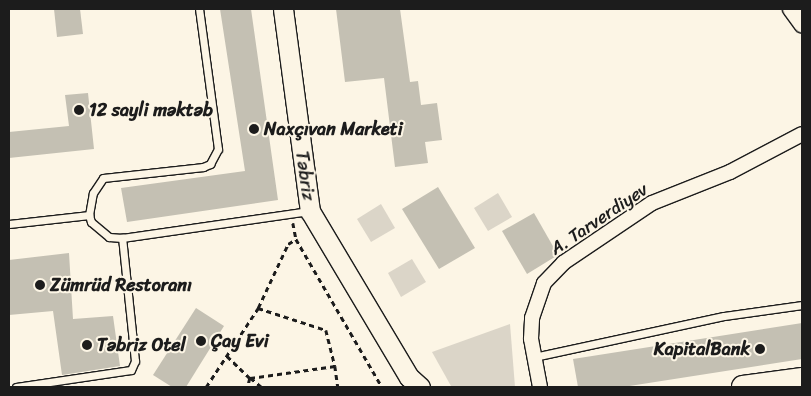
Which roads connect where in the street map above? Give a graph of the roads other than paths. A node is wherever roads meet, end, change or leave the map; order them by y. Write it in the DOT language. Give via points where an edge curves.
graph roads {
  1 [pos="200,9"];
  2 [pos="282,9"];
  3 [pos="791,9"];
  4 [pos="802,24"];
  5 [pos="802,134"];
  6 [pos="301,213"];
  7 [pos="89,215"];
  8 [pos="9,224"];
  9 [pos="122,238"];
  10 [pos="802,305"];
  11 [pos="534,357"];
  12 [pos="802,379"];
  13 [pos="413,384"];
  14 [pos="16,387"];
  15 [pos="540,387"];
  16 [pos="743,387"];
  1 -- 7 [label="lane" via="218,149 210,164 104,178 93,193"];
  2 -- 6 [label="main road, Təbriz"];
  3 -- 4 [label="street"];
  5 -- 11 [label="street, A. Tarverdiyev" via="730,172 652,203 563,264 544,282 532,318"];
  6 -- 9 [label="lane"];
  6 -- 13 [label="main road, Təbriz"];
  7 -- 8 [label="lane"];
  7 -- 9 [label="lane" via="91,222 108,237"];
  9 -- 14 [label="lane" via="135,361 131,370"];
  10 -- 11 [label="lane" via="724,316"];
  11 -- 15 [label="street, A. Tarverdiyev"];
  12 -- 16 [label="highway"];
}
